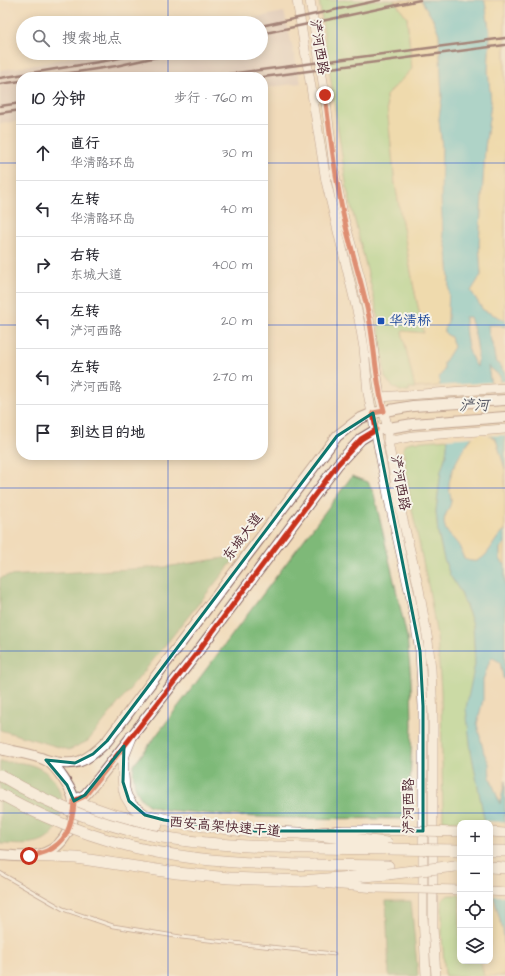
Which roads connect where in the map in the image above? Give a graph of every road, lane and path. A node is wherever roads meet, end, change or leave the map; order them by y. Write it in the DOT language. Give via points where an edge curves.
graph roads {
  1 [pos="297,0"];
  2 [pos="310,0"];
  3 [pos="505,388"];
  4 [pos="380,397"];
  5 [pos="505,400"];
  6 [pos="384,411"];
  7 [pos="373,413"];
  8 [pos="505,417"];
  9 [pos="388,429"];
  10 [pos="505,429"];
  11 [pos="376,430"];
  12 [pos="388,441"];
  13 [pos="132,735"];
  14 [pos="4,750"];
  15 [pos="46,760"];
  16 [pos="0,775"];
  17 [pos="0,794"];
  18 [pos="74,801"];
  19 [pos="244,831"];
  20 [pos="457,832"];
  21 [pos="493,832"];
  22 [pos="299,833"];
  23 [pos="505,833"];
  24 [pos="387,846"];
  25 [pos="457,850"];
  26 [pos="493,851"];
  27 [pos="505,851"];
  28 [pos="0,855"];
  29 [pos="29,856"];
  30 [pos="457,866"];
  31 [pos="493,867"];
  32 [pos="505,868"];
  33 [pos="388,870"];
  34 [pos="0,873"];
  35 [pos="302,881"];
  36 [pos="457,890"];
  37 [pos="493,891"];
  38 [pos="505,892"];
  39 [pos="334,954"];
  40 [pos="426,976"];
  41 [pos="436,976"];
  1 -- 7 [label="main road, 浐河西路" via="326,181 364,348 368,393"];
  2 -- 4 [label="main road, 浐河西路" via="335,175 369,318"];
  3 -- 4 [label="main road"];
  4 -- 6 [label="main road, 浐河西路"];
  5 -- 6 [label="main road, 东城大道" via="413,406"];
  6 -- 7 [label="main road, 东城大道"];
  6 -- 9 [label="main road, 浐河西路"];
  7 -- 11 [label="main road, 浐河西路"];
  7 -- 15 [label="main road, 东城大道" via="359,419 337,436 107,741 93,754 75,763 59,764"];
  8 -- 9 [label="main road" via="413,424"];
  9 -- 11 [label="main road"];
  9 -- 12 [label="main road, 浐河西路"];
  10 -- 12 [label="main road" via="414,436"];
  11 -- 13 [label="main road" via="361,439 338,464"];
  11 -- 40 [label="main road, 浐河西路" via="394,527 411,599 421,665 424,713 423,915"];
  12 -- 41 [label="main road, 浐河西路" via="425,619 431,669 433,928"];
  13 -- 18 [label="main road" via="85,796"];
  13 -- 19 [label="highway" via="124,755 123,775 126,796 132,806 145,815 157,818"];
  14 -- 15 [label="main road, 东城大道"];
  15 -- 18 [label="main road" via="67,785"];
  16 -- 24 [label="highway, 西安高架快速干道, bridge" via="64,808 137,832 173,839 222,845 314,848"];
  17 -- 33 [label="highway, bridge" via="66,826 106,840 150,851 215,860"];
  18 -- 19 [label="highway" via="111,814 154,824 198,831"];
  18 -- 29 [label="main road" via="68,831 62,841 46,853"];
  19 -- 22 [label="highway"];
  20 -- 22 [label="main road, bridge" via="344,830"];
  21 -- 23 [label="main road"];
  22 -- 24 [label="highway"];
  24 -- 25 [label="highway, 西安高架快速干道, bridge"];
  26 -- 27 [label="highway"];
  28 -- 29 [label="main road"];
  29 -- 35 [label="highway" via="76,858 203,876"];
  30 -- 33 [label="highway, bridge"];
  31 -- 32 [label="highway"];
  33 -- 35 [label="highway"];
  34 -- 39 [label="lane" via="64,909 113,926 181,937"];
  35 -- 36 [label="main road, bridge" via="376,888"];
  37 -- 38 [label="main road"];
}
